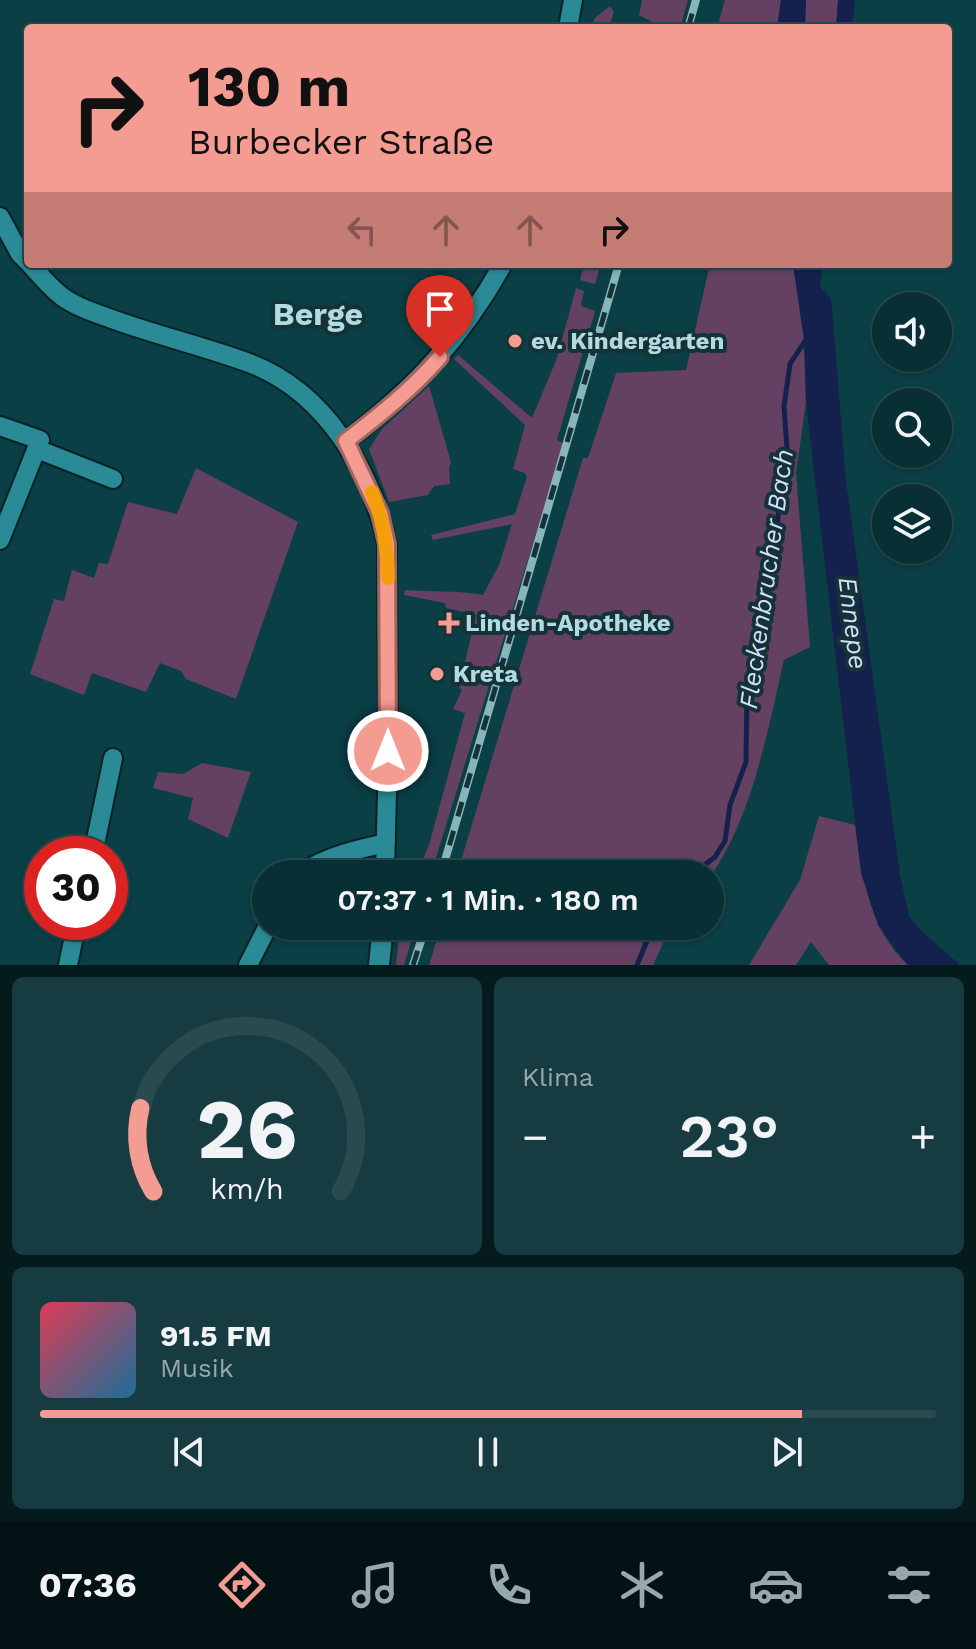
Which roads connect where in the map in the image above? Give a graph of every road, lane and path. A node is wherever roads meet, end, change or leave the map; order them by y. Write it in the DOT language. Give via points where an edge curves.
graph roads {
  1 [pos="573,0"];
  2 [pos="569,24"];
  3 [pos="0,217"];
  4 [pos="24,258"];
  5 [pos="34,268"];
  6 [pos="501,268"];
  7 [pos="0,426"];
  8 [pos="346,441"];
  9 [pos="37,449"];
  10 [pos="113,479"];
  11 [pos="0,540"];
  12 [pos="113,758"];
  13 [pos="97,836"];
  14 [pos="386,843"];
  15 [pos="326,860"];
  16 [pos="385,860"];
  17 [pos="73,940"];
  18 [pos="261,940"];
  19 [pos="382,940"];
  20 [pos="68,965"];
  21 [pos="248,965"];
  22 [pos="379,965"];
  1 -- 2 [label="street"];
  3 -- 4 [label="street"];
  5 -- 8 [label="street" via="76,305 275,375 302,394"];
  6 -- 8 [label="street" via="476,311 421,379"];
  7 -- 9 [label="street" via="40,440"];
  8 -- 14 [label="street" via="380,513 387,544"];
  9 -- 10 [label="street"];
  9 -- 11 [label="street"];
  12 -- 13 [label="street"];
  14 -- 15 [label="street"];
  14 -- 16 [label="street"];
  17 -- 20 [label="street"];
  18 -- 21 [label="street"];
  19 -- 22 [label="street"];
}
